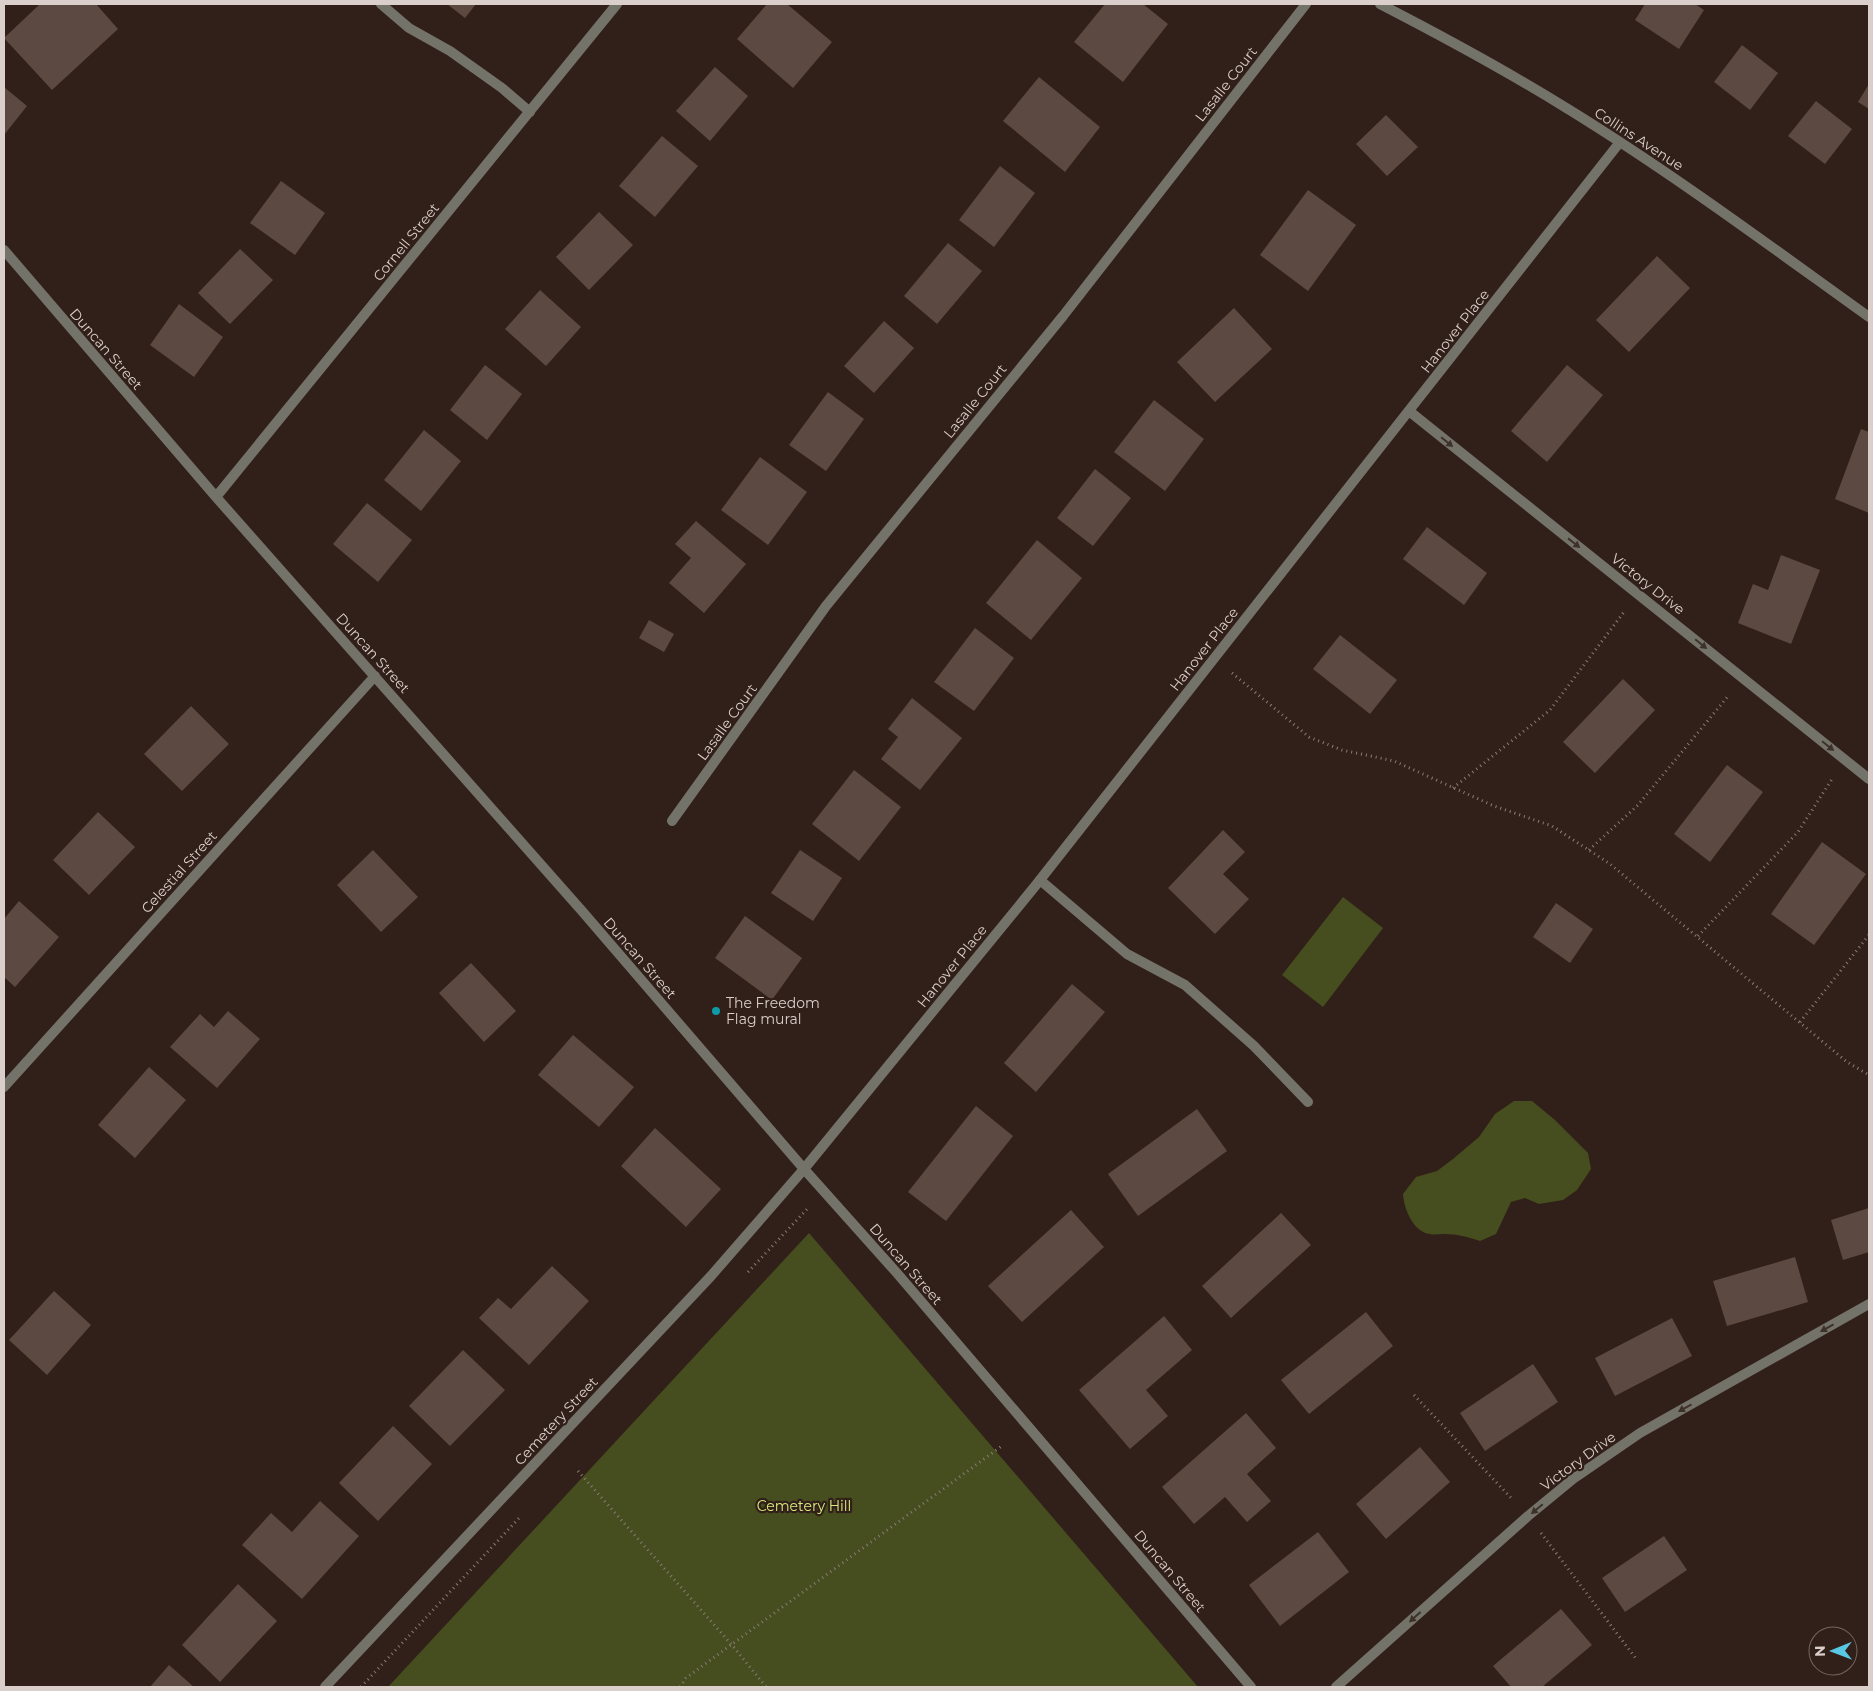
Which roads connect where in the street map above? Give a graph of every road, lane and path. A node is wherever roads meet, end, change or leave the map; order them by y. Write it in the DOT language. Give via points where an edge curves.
graph roads {
  1 [pos="381,4"];
  2 [pos="617,4"];
  3 [pos="1306,4"];
  4 [pos="1380,4"];
  5 [pos="530,112"];
  6 [pos="1620,142"];
  7 [pos="4,250"];
  8 [pos="1869,317"];
  9 [pos="1409,411"];
  10 [pos="216,497"];
  11 [pos="1638,594"];
  12 [pos="1215,658"];
  13 [pos="375,676"];
  14 [pos="1743,678"];
  15 [pos="1845,759"];
  16 [pos="1869,779"];
  17 [pos="1453,788"];
  18 [pos="672,821"];
  19 [pos="1589,850"];
  20 [pos="1040,880"];
  21 [pos="1869,935"];
  22 [pos="1698,936"];
  23 [pos="1800,1022"];
  24 [pos="1869,1076"];
  25 [pos="4,1087"];
  26 [pos="1308,1102"];
  27 [pos="804,1169"];
  28 [pos="1869,1304"];
  29 [pos="1414,1395"];
  30 [pos="1003,1446"];
  31 [pos="578,1471"];
  32 [pos="1528,1516"];
  33 [pos="732,1645"];
  34 [pos="1637,1660"];
  35 [pos="325,1687"];
  36 [pos="680,1687"];
  37 [pos="766,1687"];
  38 [pos="1251,1687"];
  39 [pos="1336,1687"];
  1 -- 5 [label="street" via="409,28 502,88"];
  2 -- 5 [label="street, Cornell Street"];
  3 -- 18 [label="street, Lasalle Court" via="1063,316 826,606"];
  4 -- 6 [label="street, Collins Avenue" via="1464,48"];
  5 -- 10 [label="street, Cornell Street"];
  6 -- 8 [label="street, Collins Avenue"];
  6 -- 9 [label="street, Hanover Place"];
  7 -- 10 [label="street, Duncan Street"];
  9 -- 11 [label="street, Victory Drive, one-way"];
  9 -- 12 [label="street, Hanover Place"];
  10 -- 13 [label="street, Duncan Street"];
  11 -- 14 [label="street, Victory Drive, one-way"];
  11 -- 17 [label="path" via="1550,710"];
  12 -- 17 [label="path" via="1309,737 1342,750 1394,761"];
  12 -- 20 [label="street, Hanover Place"];
  13 -- 25 [label="street, Celestial Street"];
  13 -- 27 [label="street, Duncan Street"];
  14 -- 15 [label="street, Victory Drive, one-way"];
  14 -- 19 [label="path" via="1638,805"];
  15 -- 16 [label="street, Victory Drive"];
  15 -- 22 [label="path" via="1798,832"];
  17 -- 19 [label="path" via="1552,826"];
  19 -- 22 [label="path"];
  20 -- 26 [label="street" via="1127,954 1185,985 1254,1046"];
  20 -- 27 [label="street, Hanover Place"];
  21 -- 23 [label="path"];
  22 -- 23 [label="path"];
  23 -- 24 [label="path" via="1847,1062"];
  27 -- 35 [label="street, Cemetery Street" via="710,1276"];
  27 -- 38 [label="street, Duncan Street"];
  28 -- 32 [label="street, Victory Drive, one-way" via="1640,1433 1573,1479"];
  29 -- 32 [label="path"];
  30 -- 33 [label="path"];
  31 -- 33 [label="path"];
  32 -- 34 [label="path"];
  32 -- 39 [label="street, Victory Drive, one-way"];
  33 -- 36 [label="path" via="686,1678"];
  33 -- 37 [label="path"];
}
